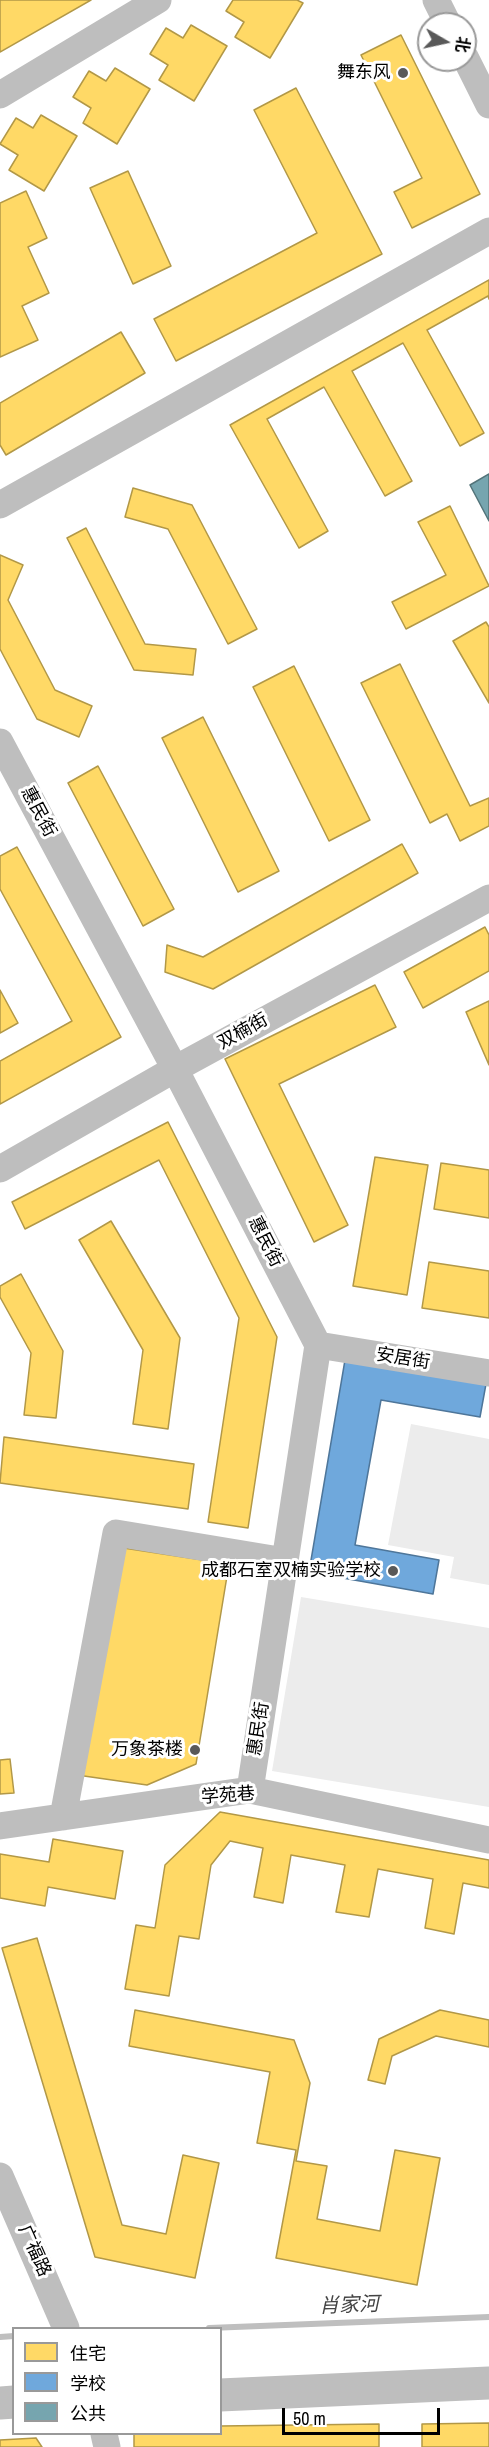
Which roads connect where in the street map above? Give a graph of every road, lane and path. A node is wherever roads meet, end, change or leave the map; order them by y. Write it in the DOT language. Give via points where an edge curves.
graph roads {
  1 [pos="158,0"];
  2 [pos="472,72"];
  3 [pos="0,95"];
  4 [pos="489,105"];
  5 [pos="489,231"];
  6 [pos="0,505"];
  7 [pos="0,742"];
  8 [pos="489,898"];
  9 [pos="175,1069"];
  10 [pos="0,1169"];
  11 [pos="318,1345"];
  12 [pos="489,1373"];
  13 [pos="285,1561"];
  14 [pos="250,1790"];
  15 [pos="63,1817"];
  16 [pos="0,1826"];
  17 [pos="489,1840"];
  18 [pos="0,2176"];
  19 [pos="66,2327"];
  20 [pos="489,2383"];
  21 [pos="222,2395"];
  1 -- 3 [label="street"];
  2 -- 4 [label="street"];
  5 -- 6 [label="street"];
  7 -- 9 [label="street, 惠民街"];
  8 -- 9 [label="street, 双楠街"];
  9 -- 10 [label="street, 双楠街"];
  9 -- 11 [label="street, 惠民街"];
  11 -- 12 [label="street, 安居街"];
  11 -- 13 [label="street, 惠民街"];
  13 -- 14 [label="street, 惠民街"];
  13 -- 15 [label="street" via="116,1533"];
  14 -- 15 [label="street, 学苑巷"];
  14 -- 17 [label="street, 学苑巷"];
  15 -- 16 [label="street, 学苑巷"];
  18 -- 19 [label="street, 广福路"];
  20 -- 21 [label="main road"];
}
